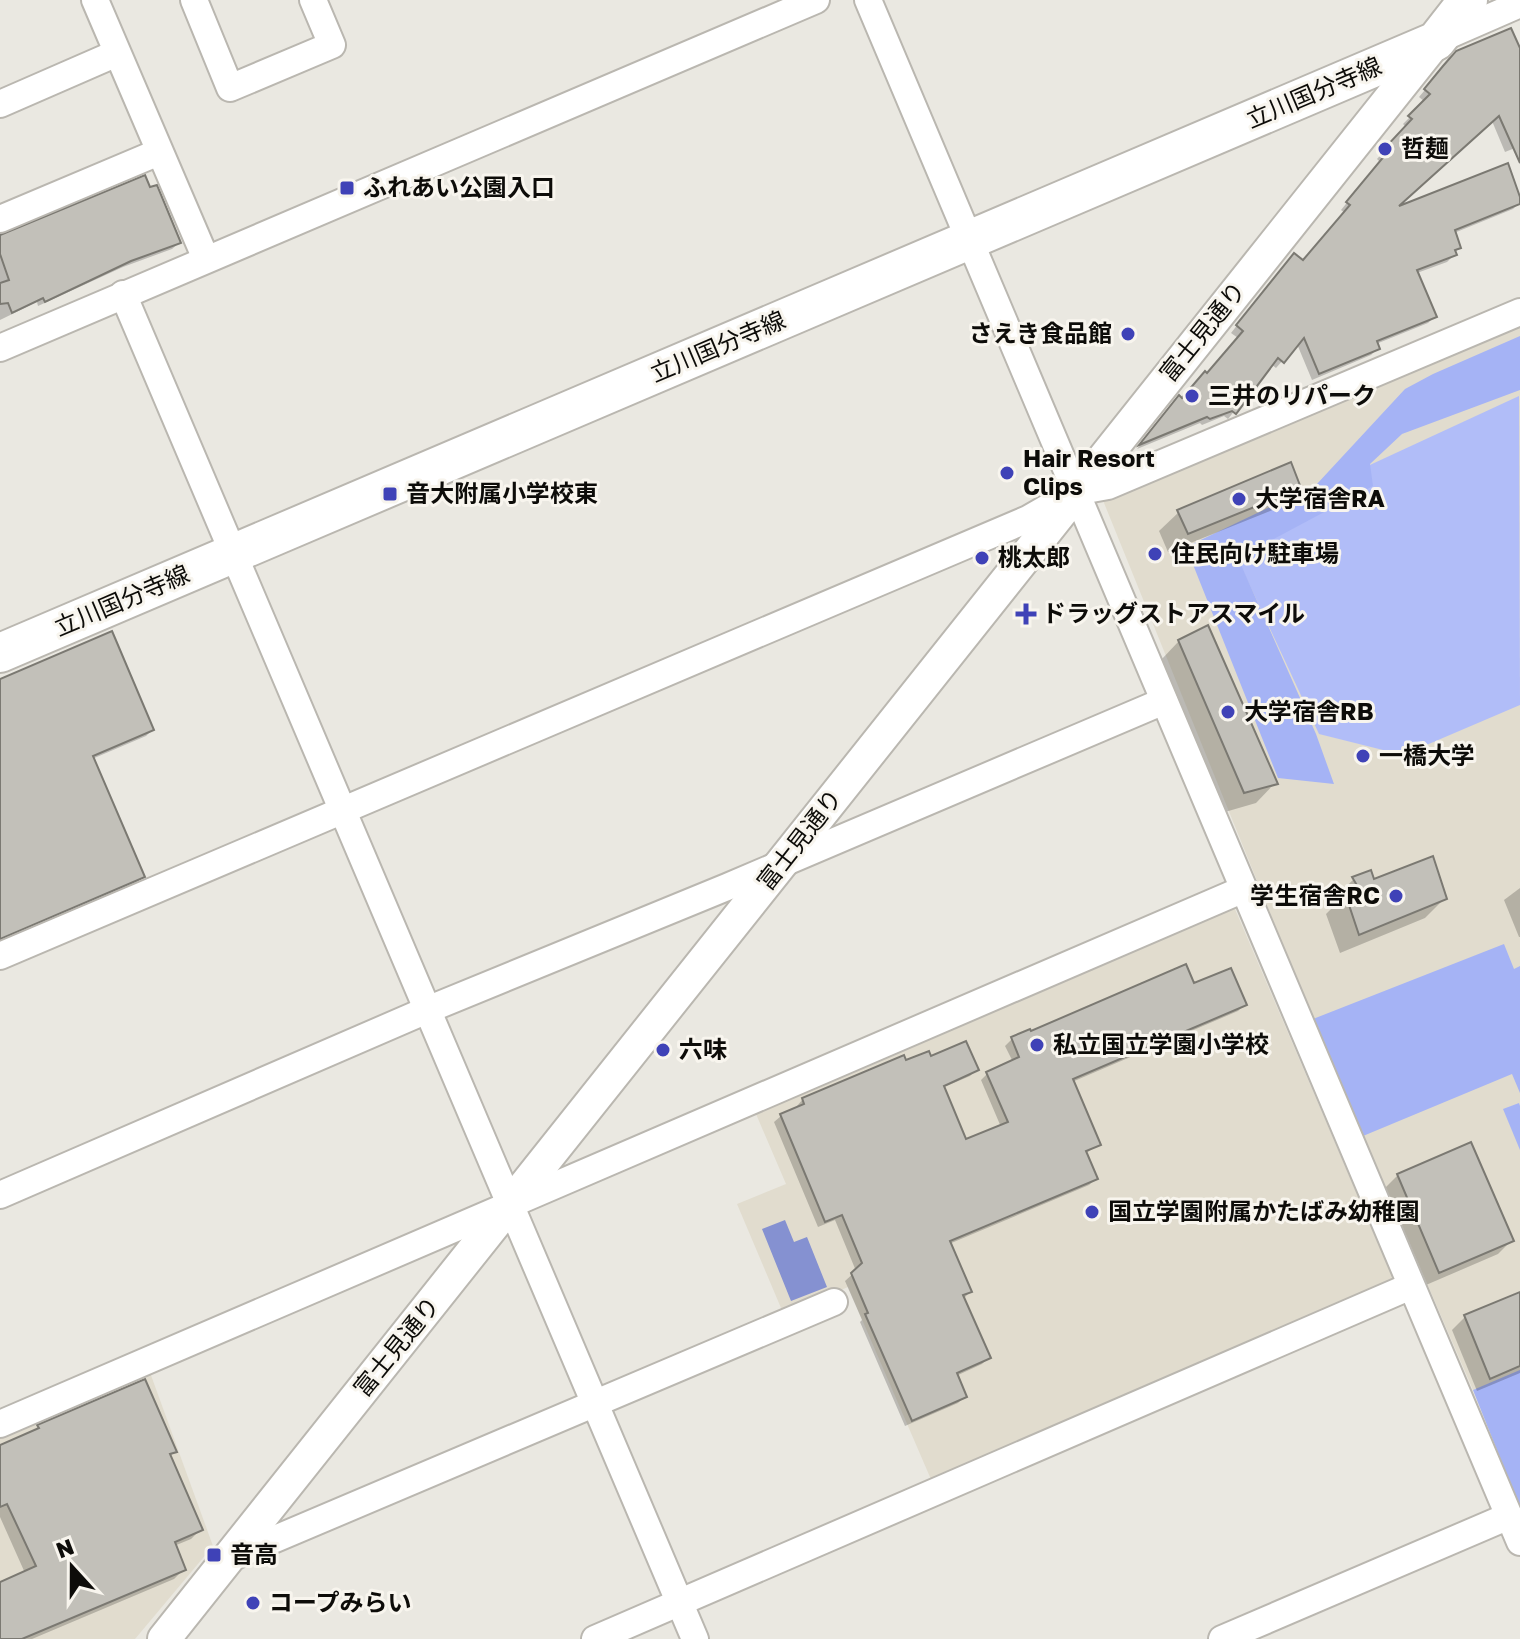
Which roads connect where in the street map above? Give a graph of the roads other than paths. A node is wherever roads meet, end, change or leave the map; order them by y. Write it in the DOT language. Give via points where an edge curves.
graph roads {
  1 [pos="194,0"];
  2 [pos="313,0"];
  3 [pos="816,0"];
  4 [pos="868,0"];
  5 [pos="1468,0"];
  6 [pos="98,1"];
  7 [pos="1520,4"];
  8 [pos="1436,41"];
  9 [pos="117,53"];
  10 [pos="0,104"];
  11 [pos="159,152"];
  12 [pos="0,219"];
  13 [pos="970,239"];
  14 [pos="206,259"];
  15 [pos="123,294"];
  16 [pos="1520,312"];
  17 [pos="0,348"];
  18 [pos="1075,492"];
  19 [pos="232,554"];
  20 [pos="0,653"];
  21 [pos="1164,701"];
  22 [pos="343,810"];
  23 [pos="781,864"];
  24 [pos="1244,889"];
  25 [pos="0,956"];
  26 [pos="427,1010"];
  27 [pos="0,1195"];
  28 [pos="510,1207"];
  29 [pos="1411,1286"];
  30 [pos="834,1302"];
  31 [pos="594,1403"];
  32 [pos="0,1424"];
  33 [pos="1509,1516"];
  34 [pos="1520,1542"];
  35 [pos="228,1559"];
  36 [pos="679,1602"];
  37 [pos="164,1639"];
  38 [pos="595,1639"];
  39 [pos="695,1639"];
  40 [pos="1222,1639"];
  1 -- 2 [label="street" via="230,88 332,45"];
  3 -- 14 [label="street"];
  4 -- 13 [label="street"];
  5 -- 8 [label="main road"];
  6 -- 9 [label="street"];
  7 -- 8 [label="street"];
  8 -- 13 [label="main road, 立川国分寺線"];
  8 -- 18 [label="street, 富士見通り"];
  9 -- 10 [label="street"];
  9 -- 11 [label="street"];
  11 -- 12 [label="street"];
  11 -- 14 [label="street"];
  13 -- 18 [label="street"];
  13 -- 19 [label="main road, 立川国分寺線"];
  14 -- 15 [label="street"];
  15 -- 17 [label="street"];
  15 -- 19 [label="street"];
  16 -- 18 [label="street" via="1108,486"];
  18 -- 21 [label="street"];
  18 -- 22 [label="street" via="1028,519"];
  18 -- 23 [label="street, 富士見通り"];
  19 -- 20 [label="main road, 立川国分寺線"];
  19 -- 22 [label="street"];
  21 -- 23 [label="street"];
  21 -- 24 [label="street"];
  22 -- 25 [label="street"];
  22 -- 26 [label="street"];
  23 -- 26 [label="street"];
  23 -- 28 [label="street, 富士見通り"];
  24 -- 28 [label="street"];
  24 -- 29 [label="street"];
  26 -- 27 [label="street"];
  26 -- 28 [label="street"];
  28 -- 31 [label="street"];
  28 -- 32 [label="street"];
  28 -- 35 [label="street, 富士見通り"];
  29 -- 33 [label="street"];
  29 -- 36 [label="street"];
  30 -- 31 [label="street"];
  31 -- 35 [label="street"];
  31 -- 36 [label="street"];
  33 -- 34 [label="street"];
  33 -- 40 [label="street"];
  35 -- 37 [label="street, 富士見通り"];
  36 -- 38 [label="street"];
  36 -- 39 [label="street"];
}
